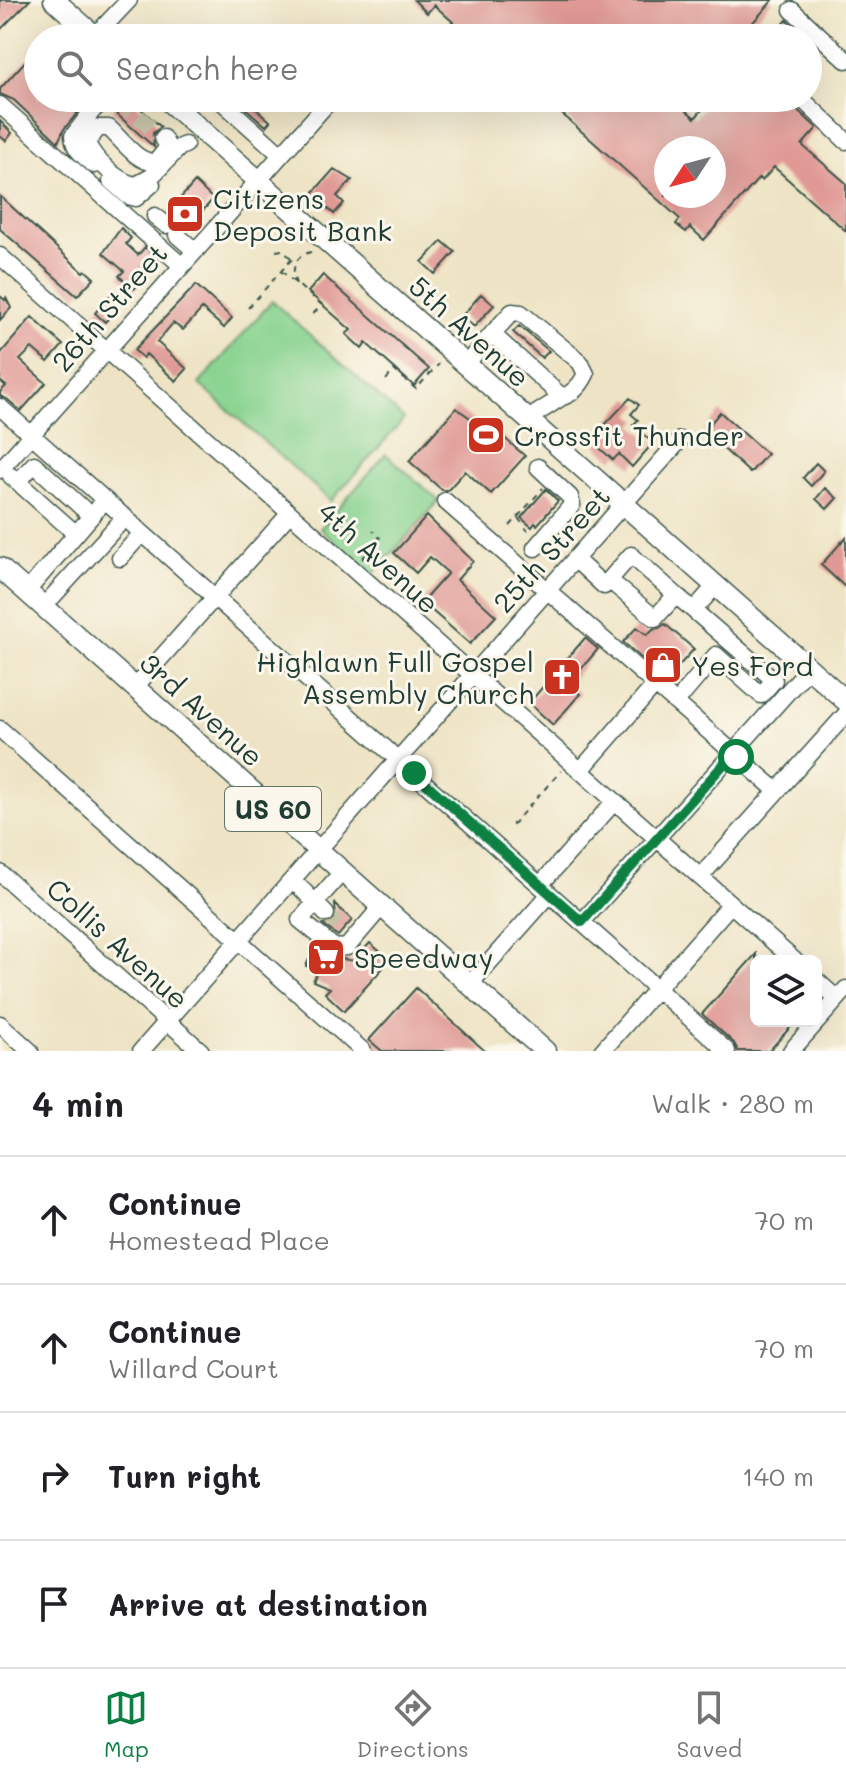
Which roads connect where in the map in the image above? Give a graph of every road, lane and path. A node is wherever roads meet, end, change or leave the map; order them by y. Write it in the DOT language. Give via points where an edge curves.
graph roads {
  1 [pos="54,0"];
  2 [pos="129,0"];
  3 [pos="792,10"];
  4 [pos="81,24"];
  5 [pos="108,24"];
  6 [pos="807,24"];
  7 [pos="822,38"];
  8 [pos="846,60"];
  9 [pos="0,105"];
  10 [pos="98,112"];
  11 [pos="181,112"];
  12 [pos="234,112"];
  13 [pos="319,112"];
  14 [pos="816,112"];
  15 [pos="199,128"];
  16 [pos="163,138"];
  17 [pos="846,141"];
  18 [pos="185,145"];
  19 [pos="280,154"];
  20 [pos="257,179"];
  21 [pos="166,225"];
  22 [pos="194,250"];
  23 [pos="276,251"];
  24 [pos="311,252"];
  25 [pos="0,256"];
  26 [pos="292,259"];
  27 [pos="295,262"];
  28 [pos="181,265"];
  29 [pos="281,271"];
  30 [pos="297,285"];
  31 [pos="248,308"];
  32 [pos="313,314"];
  33 [pos="492,334"];
  34 [pos="106,350"];
  35 [pos="439,364"];
  36 [pos="466,364"];
  37 [pos="386,380"];
  38 [pos="562,397"];
  39 [pos="0,407"];
  40 [pos="528,419"];
  41 [pos="32,435"];
  42 [pos="680,440"];
  43 [pos="538,467"];
  44 [pos="1,468"];
  45 [pos="18,482"];
  46 [pos="547,483"];
  47 [pos="105,500"];
  48 [pos="445,501"];
  49 [pos="625,505"];
  50 [pos="290,513"];
  51 [pos="91,516"];
  52 [pos="125,517"];
  53 [pos="517,517"];
  54 [pos="510,526"];
  55 [pos="373,531"];
  56 [pos="528,531"];
  57 [pos="142,533"];
  58 [pos="76,534"];
  59 [pos="535,548"];
  60 [pos="120,558"];
  61 [pos="576,560"];
  62 [pos="359,563"];
  63 [pos="0,568"];
  64 [pos="609,580"];
  65 [pos="716,585"];
  66 [pos="27,591"];
  67 [pos="548,591"];
  68 [pos="676,595"];
  69 [pos="215,597"];
  70 [pos="44,606"];
  71 [pos="694,610"];
  72 [pos="729,640"];
  73 [pos="716,655"];
  74 [pos="809,668"];
  75 [pos="473,676"];
  76 [pos="655,685"];
  77 [pos="135,687"];
  78 [pos="684,693"];
  79 [pos="846,701"];
  80 [pos="846,714"];
  81 [pos="0,729"];
  82 [pos="733,754"];
  83 [pos="399,760"];
  84 [pos="573,768"];
  85 [pos="777,791"];
  86 [pos="615,801"];
  87 [pos="512,825"];
  88 [pos="657,839"];
  89 [pos="319,850"];
  90 [pos="343,871"];
  91 [pos="0,873"];
  92 [pos="700,877"];
  93 [pos="293,880"];
  94 [pos="545,890"];
  95 [pos="731,904"];
  96 [pos="382,906"];
  97 [pos="320,909"];
  98 [pos="582,922"];
  99 [pos="239,940"];
  100 [pos="788,955"];
  101 [pos="822,983"];
  102 [pos="470,984"];
  103 [pos="657,989"];
  104 [pos="842,994"];
  105 [pos="167,1022"];
  106 [pos="0,1024"];
  107 [pos="30,1051"];
  108 [pos="141,1051"];
  109 [pos="201,1051"];
  110 [pos="363,1051"];
  111 [pos="545,1051"];
  112 [pos="602,1051"];
  113 [pos="727,1051"];
  114 [pos="791,1051"];
  1 -- 4 [label="main road"];
  2 -- 5 [label="street"];
  3 -- 6 [label="street"];
  7 -- 8 [label="street"];
  9 -- 28 [label="street"];
  10 -- 18 [label="street" via="78,128 74,145 128,196 143,194"];
  11 -- 15 [label="main road, 5th Avenue"];
  12 -- 19 [label="street"];
  13 -- 19 [label="street, 26th Street"];
  14 -- 17 [label="street"];
  15 -- 18 [label="street"];
  15 -- 20 [label="main road, 5th Avenue"];
  16 -- 18 [label="street" via="168,147 149,163 109,128 98,128 87,143 119,179 136,185"];
  19 -- 20 [label="street, 26th Street"];
  20 -- 22 [label="street, 26th Street"];
  20 -- 36 [label="main road, 5th Avenue"];
  21 -- 22 [label="street"];
  22 -- 28 [label="street, 26th Street"];
  23 -- 26 [label="path"];
  24 -- 27 [label="path"];
  25 -- 34 [label="street, 4th Avenue"];
  26 -- 27 [label="path"];
  26 -- 29 [label="path"];
  27 -- 30 [label="path"];
  28 -- 34 [label="street, 26th Street"];
  29 -- 30 [label="path"];
  29 -- 31 [label="path"];
  30 -- 32 [label="path" via="322,305"];
  33 -- 36 [label="street"];
  33 -- 38 [label="street"];
  33 -- 38 [label="street" via="512,312 529,318 580,362 585,369 582,381"];
  34 -- 41 [label="street, 26th Street"];
  34 -- 50 [label="street, 4th Avenue"];
  35 -- 37 [label="path" via="416,389 394,370"];
  36 -- 40 [label="main road, 5th Avenue"];
  38 -- 40 [label="street"];
  39 -- 41 [label="street"];
  40 -- 49 [label="main road, 5th Avenue"];
  41 -- 44 [label="street, 26th Street"];
  41 -- 47 [label="street"];
  42 -- 49 [label="street, 25th Street"];
  43 -- 59 [label="street" via="572,505"];
  44 -- 45 [label="street"];
  45 -- 51 [label="street" via="34,464"];
  45 -- 58 [label="street"];
  46 -- 53 [label="path"];
  47 -- 51 [label="street"];
  47 -- 52 [label="street"];
  48 -- 67 [label="street"];
  49 -- 61 [label="street, 25th Street"];
  49 -- 65 [label="main road, 5th Avenue"];
  50 -- 69 [label="street"];
  50 -- 75 [label="street, 4th Avenue"];
  51 -- 58 [label="street"];
  52 -- 57 [label="street"];
  52 -- 70 [label="street"];
  53 -- 54 [label="path"];
  53 -- 56 [label="path"];
  55 -- 62 [label="path" via="380,538"];
  57 -- 60 [label="street"];
  57 -- 69 [label="street"];
  58 -- 66 [label="street"];
  61 -- 64 [label="street" via="604,586"];
  61 -- 67 [label="street, 25th Street"];
  63 -- 66 [label="main road, 3rd Avenue / US 60"];
  64 -- 68 [label="street" via="655,618"];
  64 -- 68 [label="street" via="631,555"];
  65 -- 71 [label="street"];
  65 -- 74 [label="main road, 5th Avenue"];
  66 -- 70 [label="main road, 3rd Avenue / US 60"];
  67 -- 75 [label="street, 25th Street"];
  67 -- 76 [label="street"];
  68 -- 71 [label="street"];
  69 -- 77 [label="street"];
  69 -- 83 [label="street"];
  70 -- 77 [label="main road, 3rd Avenue / US 60"];
  71 -- 72 [label="street"];
  72 -- 73 [label="street"];
  72 -- 73 [label="street" via="774,680 761,695"];
  73 -- 78 [label="street"];
  74 -- 79 [label="main road, 5th Avenue"];
  74 -- 82 [label="street"];
  75 -- 83 [label="street, 25th Street"];
  75 -- 84 [label="street, 4th Avenue"];
  76 -- 82 [label="street"];
  76 -- 84 [label="street"];
  77 -- 89 [label="main road, 3rd Avenue / US 60"];
  80 -- 85 [label="street"];
  81 -- 99 [label="street"];
  82 -- 85 [label="street"];
  82 -- 88 [label="street"];
  83 -- 89 [label="street, 25th Street"];
  83 -- 94 [label="street"];
  84 -- 86 [label="street, 4th Avenue"];
  84 -- 87 [label="path"];
  85 -- 92 [label="street"];
  86 -- 88 [label="street, 4th Avenue"];
  86 -- 94 [label="street"];
  88 -- 92 [label="street, 4th Avenue"];
  88 -- 98 [label="street"];
  89 -- 90 [label="main road, 3rd Avenue / US 60"];
  89 -- 93 [label="street, 25th Street"];
  90 -- 96 [label="main road, 3rd Avenue / US 60"];
  90 -- 97 [label="street"];
  91 -- 105 [label="street, Collis Avenue"];
  92 -- 95 [label="street, 4th Avenue"];
  93 -- 97 [label="street"];
  93 -- 99 [label="street, 25th Street"];
  94 -- 98 [label="street"];
  94 -- 102 [label="street"];
  95 -- 100 [label="street, 4th Avenue"];
  95 -- 103 [label="street"];
  96 -- 97 [label="street" via="349,934 347,947 335,948 300,920"];
  96 -- 102 [label="main road, 3rd Avenue / US 60"];
  98 -- 103 [label="street"];
  99 -- 105 [label="street, 25th Street"];
  99 -- 110 [label="street"];
  101 -- 104 [label="street"];
  102 -- 111 [label="main road, 3rd Avenue / US 60"];
  103 -- 112 [label="street"];
  103 -- 113 [label="street"];
  104 -- 114 [label="street"];
  105 -- 108 [label="street, 25th Street"];
  105 -- 109 [label="street, Collis Avenue"];
  106 -- 107 [label="street"];
}
